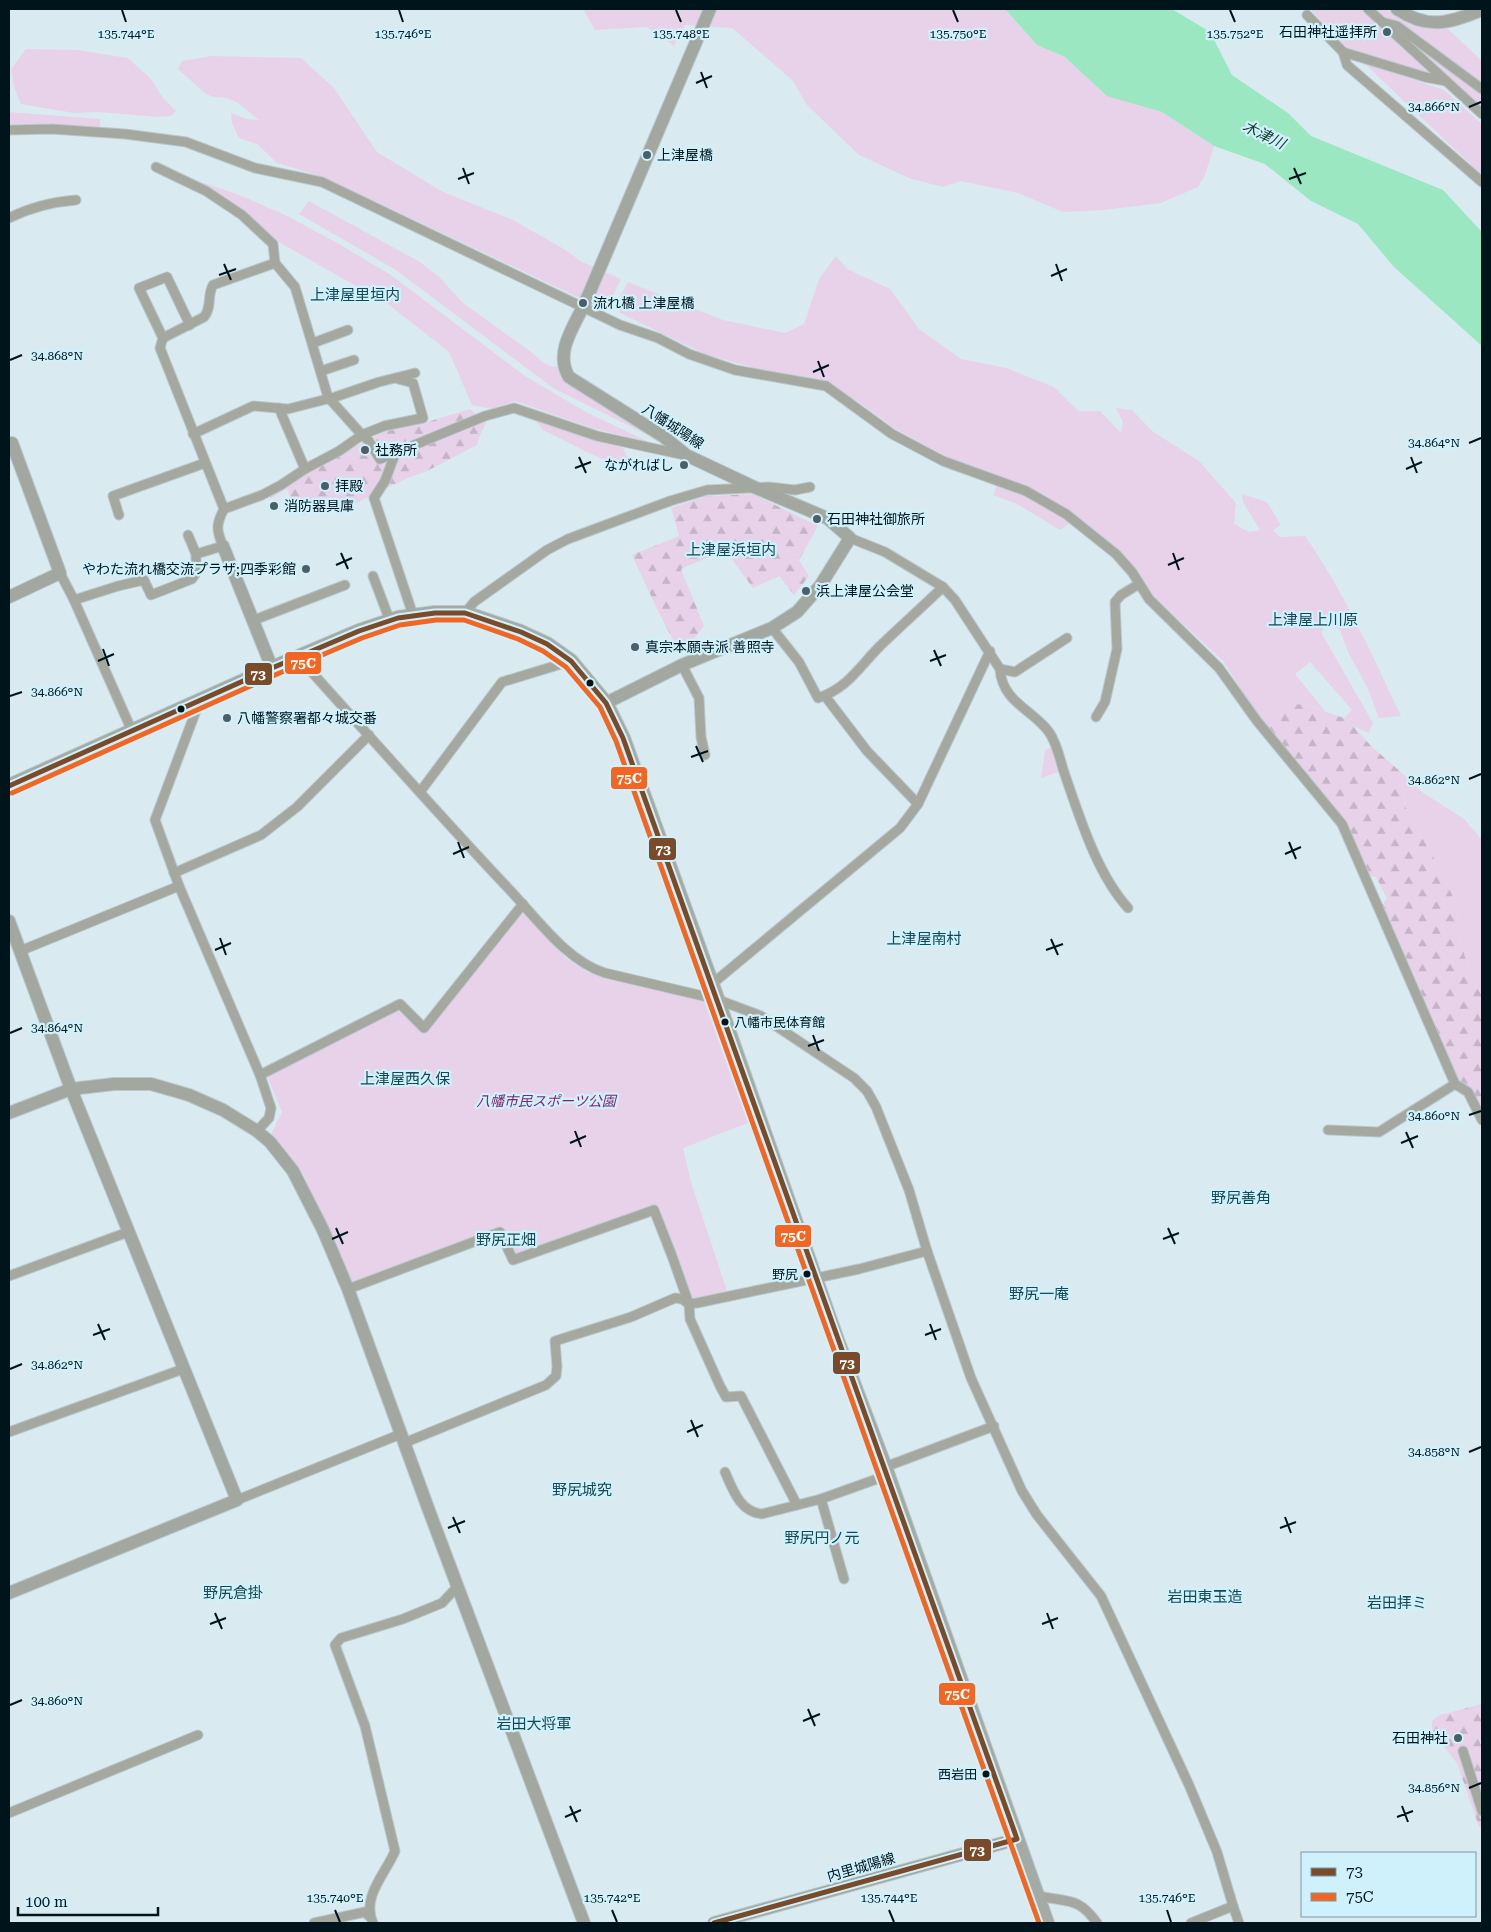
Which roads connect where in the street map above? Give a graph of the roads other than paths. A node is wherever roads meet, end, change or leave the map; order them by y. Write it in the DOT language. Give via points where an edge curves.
graph roads {
  1 [pos="710,9"];
  2 [pos="1368,9"];
  3 [pos="1396,9"];
  4 [pos="1482,10"];
  5 [pos="1307,15"];
  6 [pos="1380,21"];
  7 [pos="1343,52"];
  8 [pos="1446,81"];
  9 [pos="1482,89"];
  10 [pos="1482,114"];
  11 [pos="9,130"];
  12 [pos="156,167"];
  13 [pos="1482,182"];
  14 [pos="76,200"];
  15 [pos="9,218"];
  16 [pos="275,263"];
  17 [pos="584,305"];
  18 [pos="190,325"];
  19 [pos="348,330"];
  20 [pos="163,338"];
  21 [pos="313,343"];
  22 [pos="354,360"];
  23 [pos="321,371"];
  24 [pos="415,373"];
  25 [pos="398,378"];
  26 [pos="328,398"];
  27 [pos="279,408"];
  28 [pos="193,434"];
  29 [pos="362,435"];
  30 [pos="9,444"];
  31 [pos="396,454"];
  32 [pos="686,455"];
  33 [pos="205,463"];
  34 [pos="305,469"];
  35 [pos="754,487"];
  36 [pos="810,487"];
  37 [pos="224,509"];
  38 [pos="120,515"];
  39 [pos="188,535"];
  40 [pos="850,538"];
  41 [pos="222,546"];
  42 [pos="196,554"];
  43 [pos="60,572"];
  44 [pos="373,576"];
  45 [pos="344,584"];
  46 [pos="1139,584"];
  47 [pos="942,587"];
  48 [pos="9,597"];
  49 [pos="74,600"];
  50 [pos="465,613"];
  51 [pos="413,615"];
  52 [pos="254,620"];
  53 [pos="390,621"];
  54 [pos="772,628"];
  55 [pos="1067,638"];
  56 [pos="990,651"];
  57 [pos="298,657"];
  58 [pos="571,661"];
  59 [pos="682,665"];
  60 [pos="272,668"];
  61 [pos="1000,669"];
  62 [pos="825,696"];
  63 [pos="200,700"];
  64 [pos="606,703"];
  65 [pos="1096,717"];
  66 [pos="132,731"];
  67 [pos="369,735"];
  68 [pos="706,755"];
  69 [pos="9,786"];
  70 [pos="420,792"];
  71 [pos="918,804"];
  72 [pos="174,873"];
  73 [pos="179,886"];
  74 [pos="524,904"];
  75 [pos="1128,908"];
  76 [pos="9,921"];
  77 [pos="14,954"];
  78 [pos="712,984"];
  79 [pos="716,998"];
  80 [pos="260,1075"];
  81 [pos="1455,1084"];
  82 [pos="71,1089"];
  83 [pos="9,1113"];
  84 [pos="1482,1120"];
  85 [pos="1328,1130"];
  86 [pos="257,1131"];
  87 [pos="128,1232"];
  88 [pos="927,1251"];
  89 [pos="9,1276"];
  90 [pos="816,1278"];
  91 [pos="348,1288"];
  92 [pos="689,1304"];
  93 [pos="183,1369"];
  94 [pos="994,1426"];
  95 [pos="9,1432"];
  96 [pos="403,1438"];
  97 [pos="886,1471"];
  98 [pos="725,1472"];
  99 [pos="821,1499"];
  100 [pos="237,1500"];
  101 [pos="797,1505"];
  102 [pos="844,1579"];
  103 [pos="457,1587"];
  104 [pos="9,1593"];
  105 [pos="198,1735"];
  106 [pos="1463,1751"];
  107 [pos="1482,1812"];
  108 [pos="9,1813"];
  109 [pos="1017,1839"];
  110 [pos="1038,1898"];
  111 [pos="1233,1906"];
  112 [pos="371,1920"];
  113 [pos="314,1923"];
  114 [pos="584,1923"];
  115 [pos="714,1923"];
  116 [pos="1047,1923"];
  117 [pos="1097,1923"];
  118 [pos="1191,1923"];
  119 [pos="1239,1923"];
  1 -- 17 [label="street, 八幡城陽線"];
  2 -- 6 [label="street"];
  3 -- 4 [label="street" via="1421,22 1438,24"];
  5 -- 7 [label="street"];
  6 -- 8 [label="street"];
  6 -- 9 [label="street" via="1397,26"];
  7 -- 8 [label="street"];
  7 -- 13 [label="street" via="1347,65"];
  8 -- 10 [label="street"];
  11 -- 17 [label="street" via="52,129 186,142 256,168 322,182"];
  12 -- 16 [label="street" via="206,191 242,215 273,244"];
  14 -- 15 [label="street" via="37,206"];
  16 -- 18 [label="street" via="214,285 210,290 208,312"];
  16 -- 21 [label="street" via="295,287"];
  17 -- 32 [label="street, 八幡城陽線" via="566,342 564,369 569,377 664,437"];
  17 -- 46 [label="street" via="620,325 735,370 826,386 892,434 943,461 1026,491 1066,514 1116,554"];
  18 -- 20 [label="street"];
  18 -- 20 [label="street" via="167,277 139,288"];
  19 -- 21 [label="street"];
  20 -- 28 [label="street" via="160,348"];
  21 -- 23 [label="street"];
  22 -- 23 [label="street"];
  23 -- 26 [label="street"];
  24 -- 25 [label="street"];
  25 -- 26 [label="street"];
  25 -- 29 [label="street" via="413,383 423,418 384,426"];
  26 -- 27 [label="street" via="288,409"];
  26 -- 29 [label="street"];
  27 -- 28 [label="street" via="253,406"];
  27 -- 34 [label="street"];
  28 -- 33 [label="street"];
  29 -- 31 [label="street" via="380,459"];
  29 -- 34 [label="street"];
  30 -- 43 [label="street" via="12,443"];
  31 -- 32 [label="street" via="485,416 514,408 597,436"];
  31 -- 51 [label="street" via="374,498"];
  32 -- 35 [label="street, 八幡城陽線"];
  33 -- 37 [label="street"];
  33 -- 38 [label="street" via="113,496"];
  34 -- 37 [label="street" via="281,485"];
  35 -- 36 [label="street" via="795,490"];
  35 -- 40 [label="street, 八幡城陽線" via="827,518"];
  35 -- 50 [label="street" via="707,490 568,539 538,556 474,602"];
  37 -- 41 [label="street" via="218,520 217,533"];
  39 -- 42 [label="street"];
  40 -- 47 [label="street" via="885,552"];
  40 -- 54 [label="street" via="820,586 797,612"];
  41 -- 42 [label="street"];
  41 -- 52 [label="street"];
  42 -- 49 [label="street" via="196,573 192,579 151,595 144,580"];
  43 -- 48 [label="street"];
  43 -- 49 [label="street"];
  44 -- 53 [label="street"];
  45 -- 52 [label="street"];
  46 -- 65 [label="street" via="1115,602 1117,649 1105,702"];
  46 -- 81 [label="street" via="1219,668 1257,721 1342,824"];
  47 -- 56 [label="street" via="955,600"];
  47 -- 62 [label="street" via="850,679"];
  49 -- 66 [label="street"];
  50 -- 51 [label="main road"];
  50 -- 58 [label="main road" via="521,632 547,644"];
  51 -- 53 [label="main road"];
  52 -- 60 [label="street"];
  53 -- 57 [label="main road"];
  54 -- 59 [label="street"];
  54 -- 62 [label="street" via="799,662 818,698"];
  55 -- 61 [label="street" via="1015,672"];
  56 -- 61 [label="street"];
  56 -- 71 [label="street"];
  57 -- 60 [label="main road"];
  57 -- 67 [label="street"];
  58 -- 64 [label="main road"];
  58 -- 70 [label="street" via="502,682"];
  59 -- 64 [label="street"];
  59 -- 68 [label="street" via="699,698 701,737"];
  60 -- 63 [label="main road"];
  61 -- 75 [label="street" via="1000,679 1006,692 1049,732 1096,855 1118,897"];
  62 -- 71 [label="street" via="867,751"];
  63 -- 66 [label="main road"];
  63 -- 72 [label="street" via="155,820"];
  64 -- 78 [label="main road" via="623,738"];
  66 -- 69 [label="main road"];
  67 -- 70 [label="street"];
  67 -- 72 [label="street" via="297,807 261,835"];
  70 -- 74 [label="street"];
  71 -- 78 [label="street" via="900,828"];
  72 -- 73 [label="street"];
  73 -- 77 [label="street"];
  73 -- 80 [label="street"];
  74 -- 79 [label="street" via="572,957 592,969"];
  74 -- 80 [label="street" via="424,1028 400,1004"];
  76 -- 77 [label="street"];
  77 -- 82 [label="street"];
  78 -- 79 [label="main road"];
  79 -- 88 [label="street" via="761,1016 854,1078 867,1091 909,1190"];
  79 -- 90 [label="main road"];
  80 -- 86 [label="street" via="271,1108 268,1118"];
  81 -- 84 [label="street" via="1468,1092"];
  81 -- 85 [label="street" via="1379,1132"];
  82 -- 83 [label="street"];
  82 -- 86 [label="street" via="151,1084 189,1095 223,1110"];
  82 -- 87 [label="street"];
  86 -- 91 [label="street" via="293,1171"];
  87 -- 89 [label="street"];
  87 -- 93 [label="street"];
  88 -- 90 [label="street"];
  88 -- 94 [label="street" via="971,1378"];
  90 -- 92 [label="street"];
  90 -- 97 [label="main road"];
  91 -- 92 [label="street" via="500,1232 513,1260 654,1210"];
  91 -- 96 [label="street"];
  92 -- 96 [label="street" via="675,1298 631,1317 555,1341 556,1376 546,1385"];
  92 -- 101 [label="street" via="690,1319 720,1386 726,1397 741,1396"];
  93 -- 95 [label="street"];
  93 -- 100 [label="street"];
  94 -- 97 [label="street"];
  94 -- 111 [label="street" via="1022,1490 1037,1515 1101,1596 1189,1785 1217,1852"];
  96 -- 100 [label="street"];
  96 -- 103 [label="street"];
  97 -- 99 [label="street"];
  97 -- 109 [label="main road"];
  98 -- 101 [label="street" via="736,1498 755,1514"];
  99 -- 101 [label="street"];
  99 -- 102 [label="street"];
  100 -- 104 [label="street"];
  103 -- 112 [label="street" via="442,1603 341,1638 335,1645 365,1726 395,1851 373,1892"];
  103 -- 114 [label="street"];
  105 -- 108 [label="street"];
  106 -- 107 [label="street"];
  109 -- 110 [label="main road"];
  109 -- 115 [label="street, 内里城陽線"];
  110 -- 116 [label="main road"];
  110 -- 117 [label="street" via="1080,1904"];
  111 -- 118 [label="street"];
  111 -- 119 [label="street"];
  112 -- 113 [label="street" via="366,1912 361,1912"];
}
